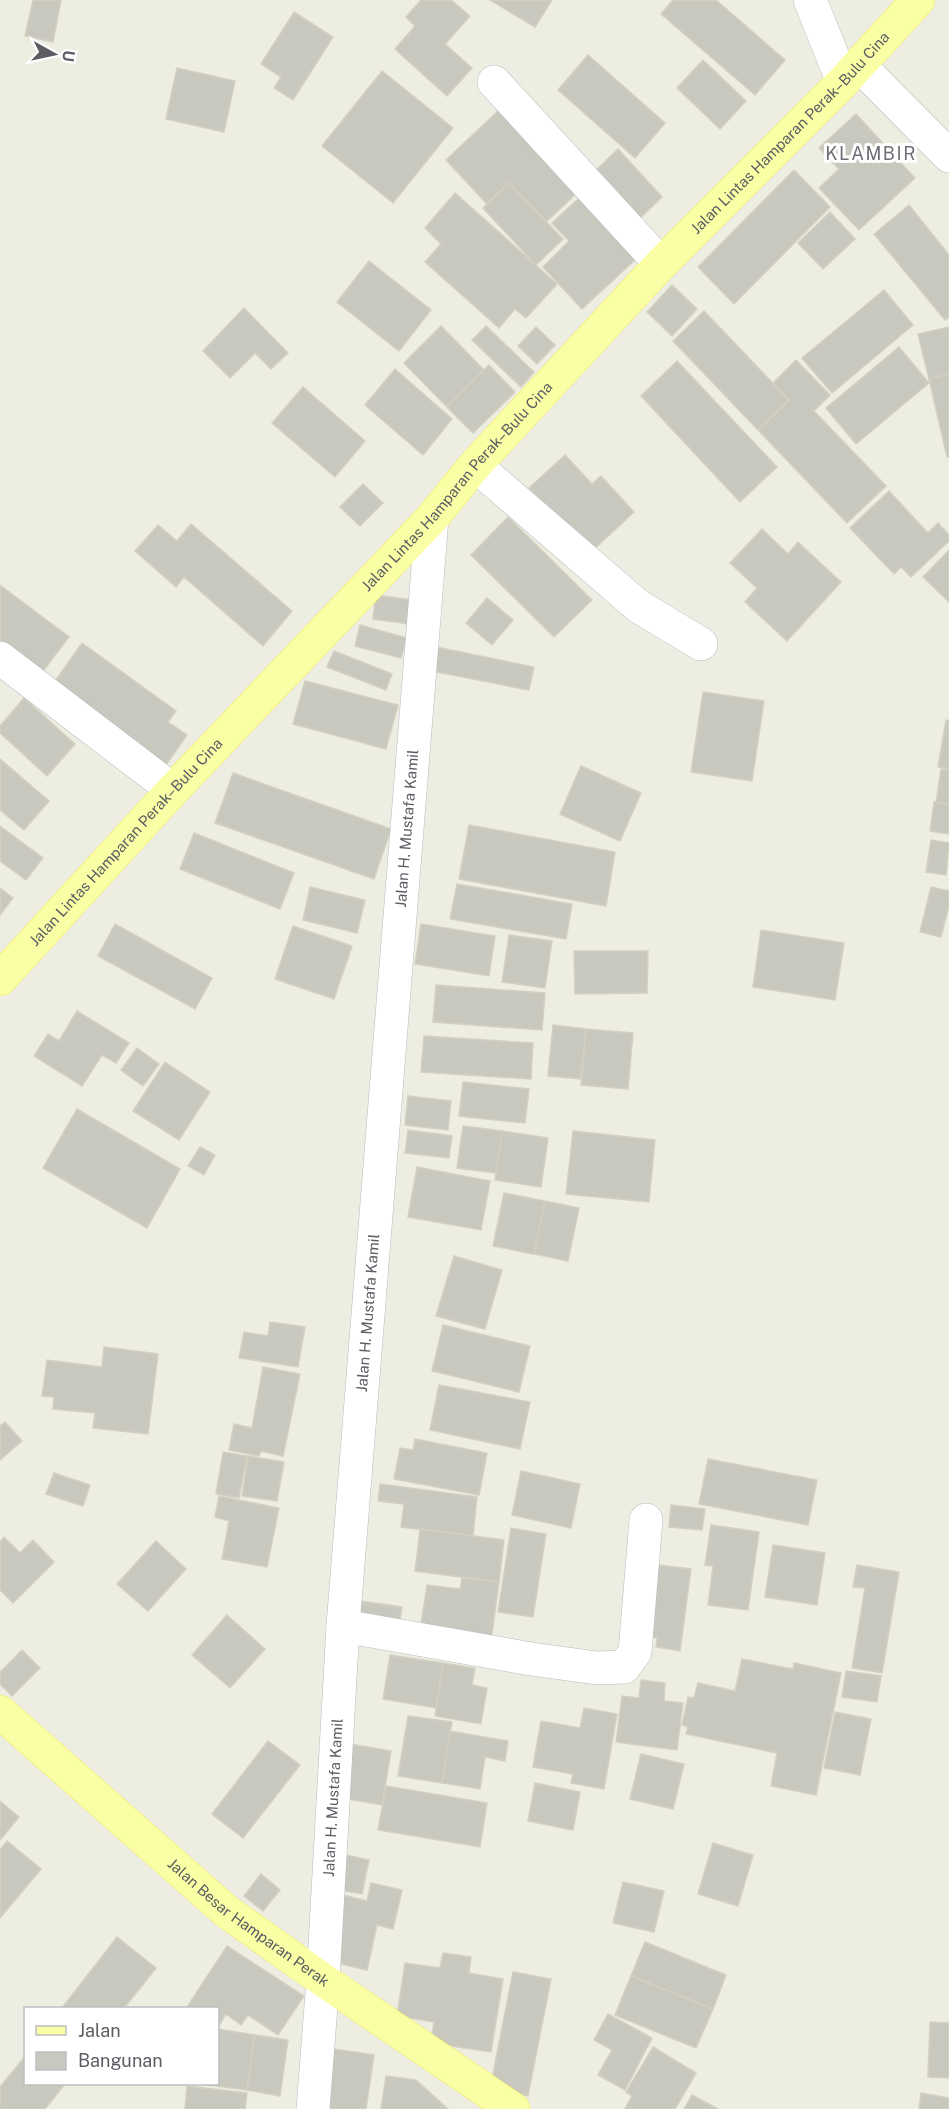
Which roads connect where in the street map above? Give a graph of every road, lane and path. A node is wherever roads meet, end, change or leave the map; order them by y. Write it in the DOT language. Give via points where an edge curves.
graph roads {
  1 [pos="810,0"];
  2 [pos="918,0"];
  3 [pos="851,73"];
  4 [pos="494,82"];
  5 [pos="949,156"];
  6 [pos="662,264"];
  7 [pos="475,465"];
  8 [pos="432,518"];
  9 [pos="700,644"];
  10 [pos="0,658"];
  11 [pos="173,790"];
  12 [pos="0,979"];
  13 [pos="646,1520"];
  14 [pos="343,1626"];
  15 [pos="0,1712"];
  16 [pos="323,1980"];
  17 [pos="313,2109"];
  18 [pos="513,2109"];
  1 -- 3 [label="street"];
  2 -- 3 [label="main road, Jalan Lintas Hamparan Perak–Bulu Cina"];
  3 -- 5 [label="street"];
  3 -- 6 [label="main road, Jalan Lintas Hamparan Perak–Bulu Cina"];
  4 -- 6 [label="street"];
  6 -- 7 [label="main road, Jalan Lintas Hamparan Perak–Bulu Cina"];
  7 -- 8 [label="main road, Jalan Lintas Hamparan Perak–Bulu Cina"];
  7 -- 9 [label="street" via="638,606"];
  8 -- 11 [label="main road, Jalan Lintas Hamparan Perak–Bulu Cina"];
  8 -- 14 [label="street, Jalan H. Mustafa Kamil"];
  10 -- 11 [label="street"];
  11 -- 12 [label="main road, Jalan Lintas Hamparan Perak–Bulu Cina"];
  13 -- 14 [label="street" via="635,1652 624,1667 597,1668 531,1659"];
  14 -- 16 [label="street, Jalan H. Mustafa Kamil"];
  15 -- 16 [label="main road, Jalan Besar Hamparan Perak" via="226,1911"];
  16 -- 17 [label="street, Jalan H. Mustafa Kamil"];
  16 -- 18 [label="main road, Jalan Besar Hamparan Perak"];
}
